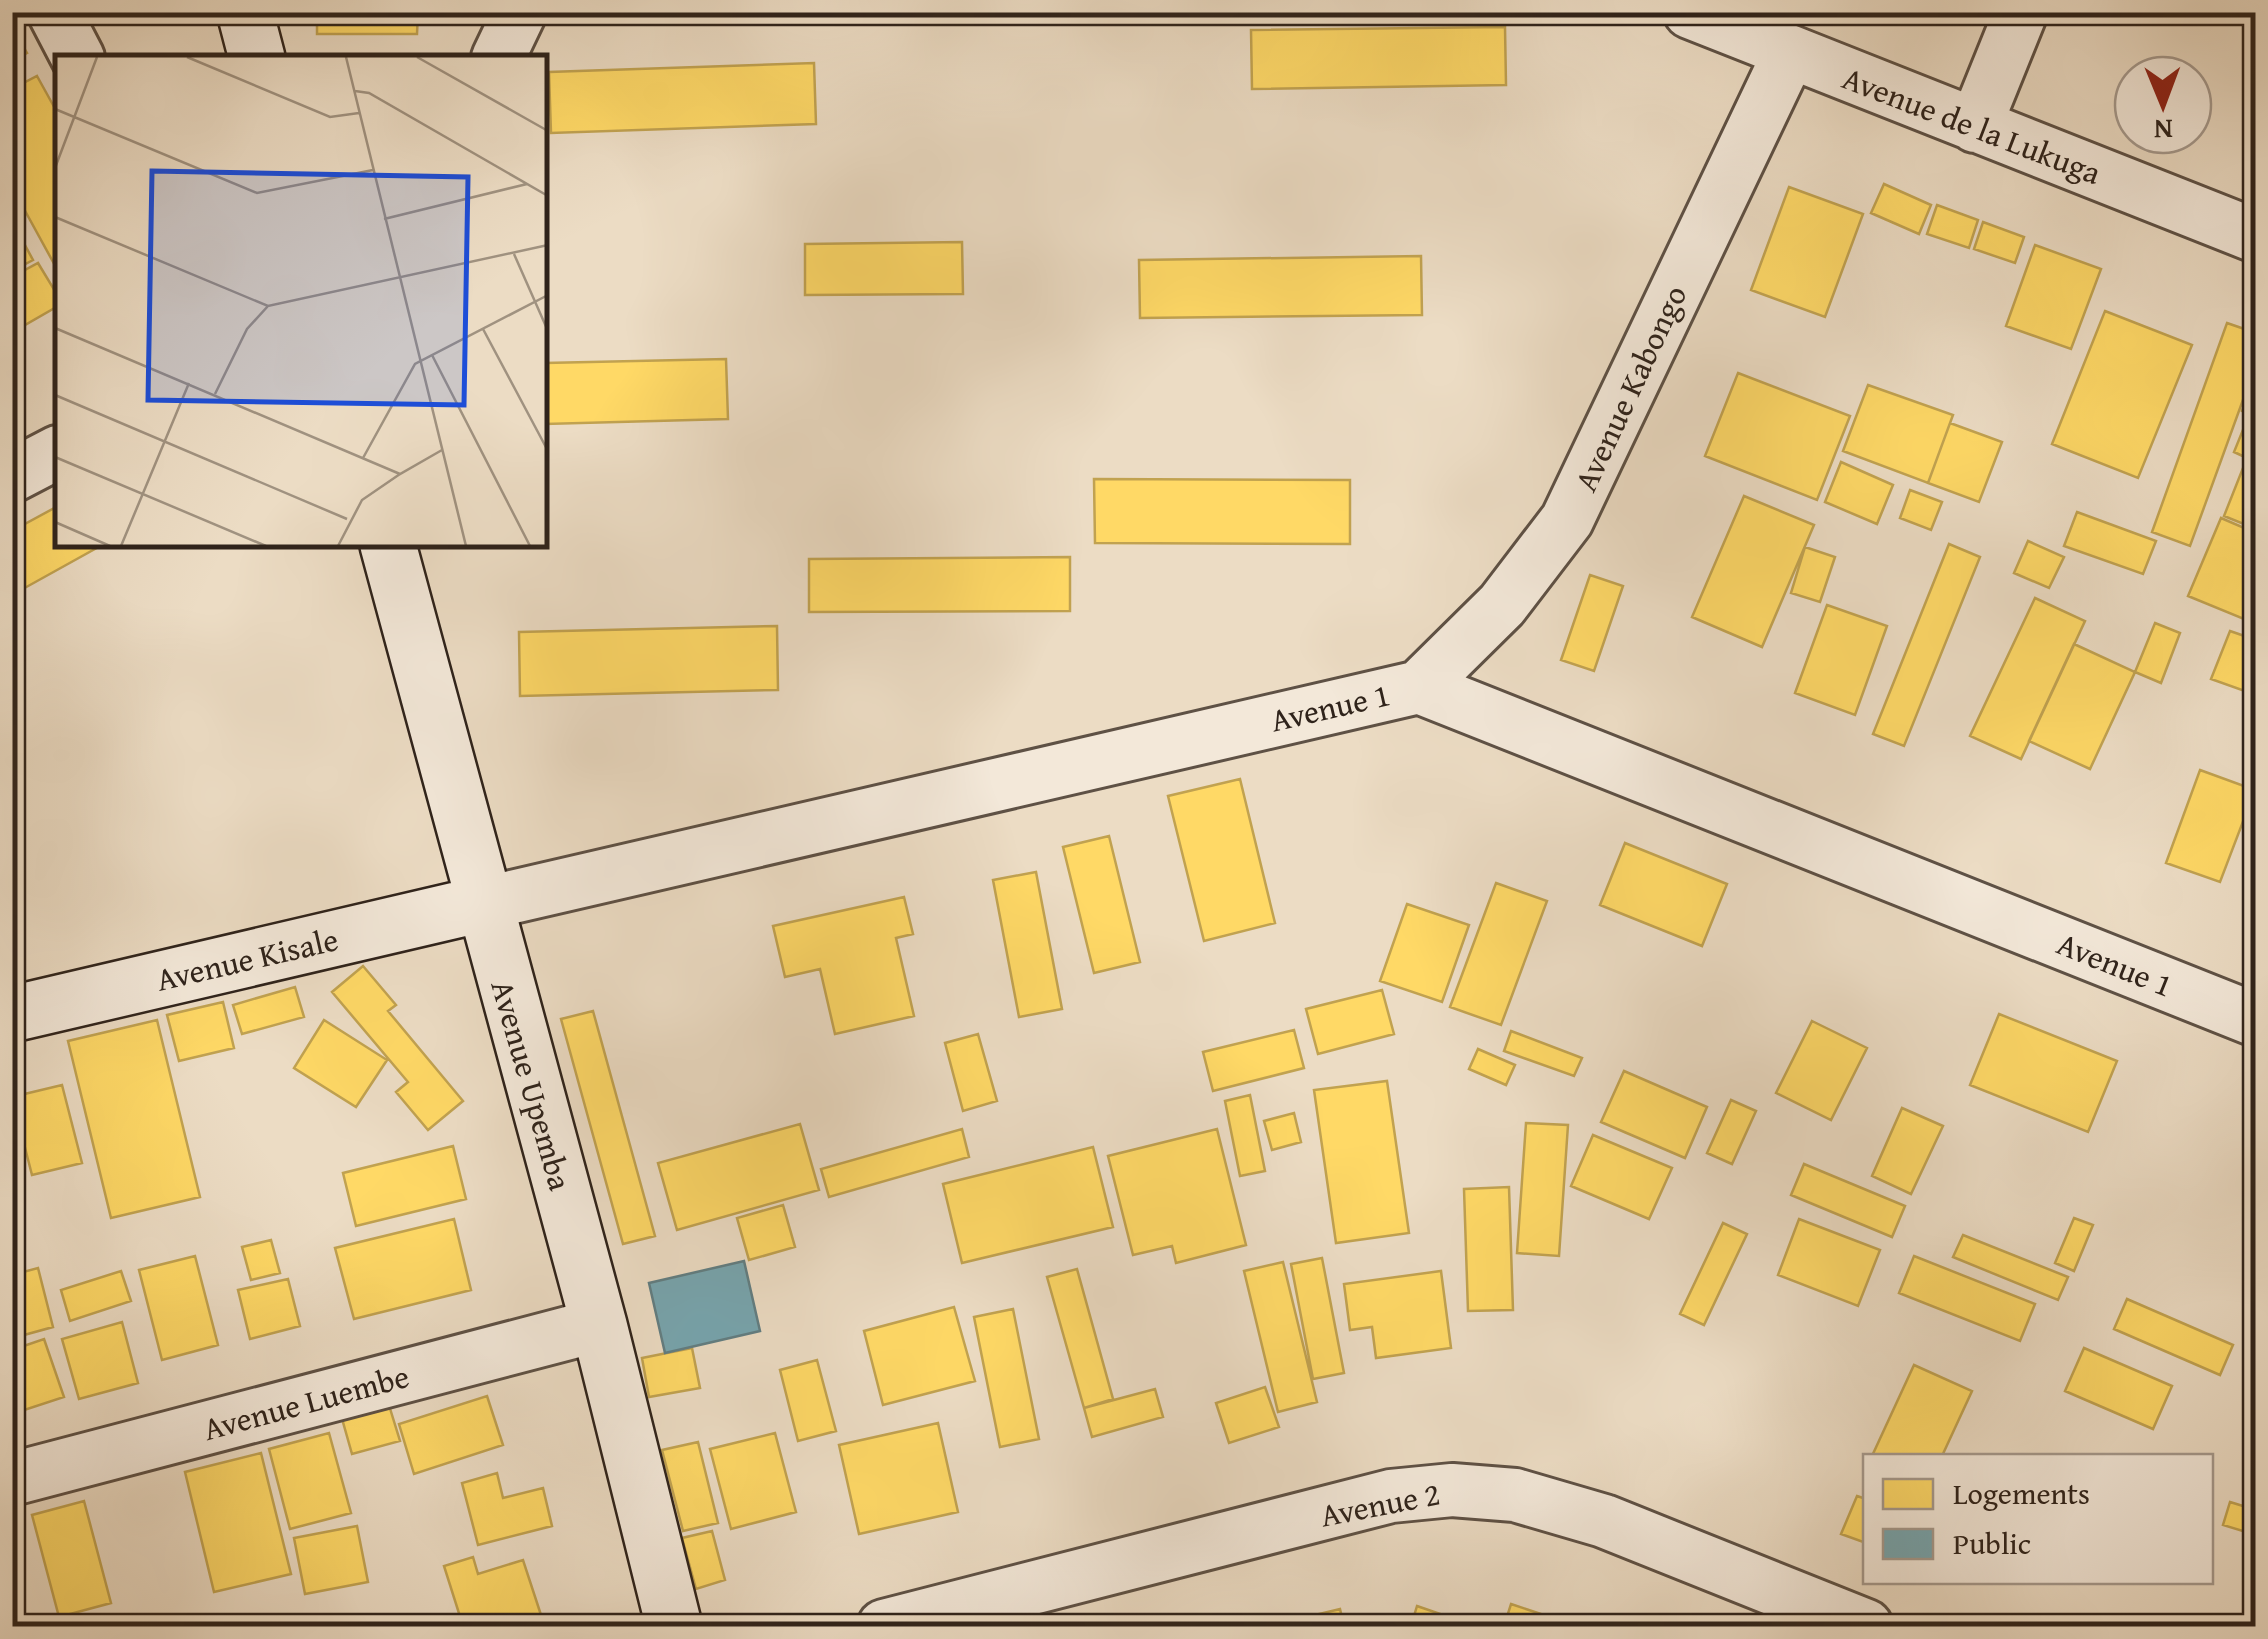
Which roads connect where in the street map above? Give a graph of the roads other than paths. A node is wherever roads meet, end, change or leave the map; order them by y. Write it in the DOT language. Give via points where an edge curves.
graph roads {
  1 [pos="54,12"];
  2 [pos="245,12"];
  3 [pos="520,12"];
  4 [pos="1690,12"];
  5 [pos="2021,12"];
  6 [pos="1789,54"];
  7 [pos="76,55"];
  8 [pos="257,55"];
  9 [pos="499,55"];
  10 [pos="1975,126"];
  11 [pos="2256,236"];
  12 [pos="55,454"];
  13 [pos="12,476"];
  14 [pos="389,548"];
  15 [pos="1419,687"];
  16 [pos="482,904"];
  17 [pos="12,1014"];
  18 [pos="2256,1020"];
  19 [pos="598,1325"];
  20 [pos="12,1479"];
  21 [pos="674,1626"];
  22 [pos="884,1626"];
  23 [pos="1866,1626"];
  1 -- 7 [label="street"];
  2 -- 8 [label="street"];
  3 -- 9 [label="street"];
  4 -- 6 [label="street, Avenue de la Lukuga"];
  5 -- 10 [label="street"];
  6 -- 10 [label="street, Avenue de la Lukuga"];
  6 -- 15 [label="street, Avenue Kabongo" via="1567,520 1502,605"];
  10 -- 11 [label="street, Avenue de la Lukuga"];
  12 -- 13 [label="street"];
  14 -- 16 [label="street, Avenue Upemba"];
  15 -- 16 [label="street, Avenue 1"];
  15 -- 18 [label="street, Avenue 1"];
  16 -- 17 [label="street, Avenue Kisale"];
  16 -- 19 [label="street, Avenue Upemba"];
  19 -- 20 [label="street, Avenue Luembe"];
  19 -- 21 [label="street, Avenue Upemba"];
  22 -- 23 [label="street, Avenue 2" via="1391,1496 1452,1490 1515,1495 1604,1520"];
}
